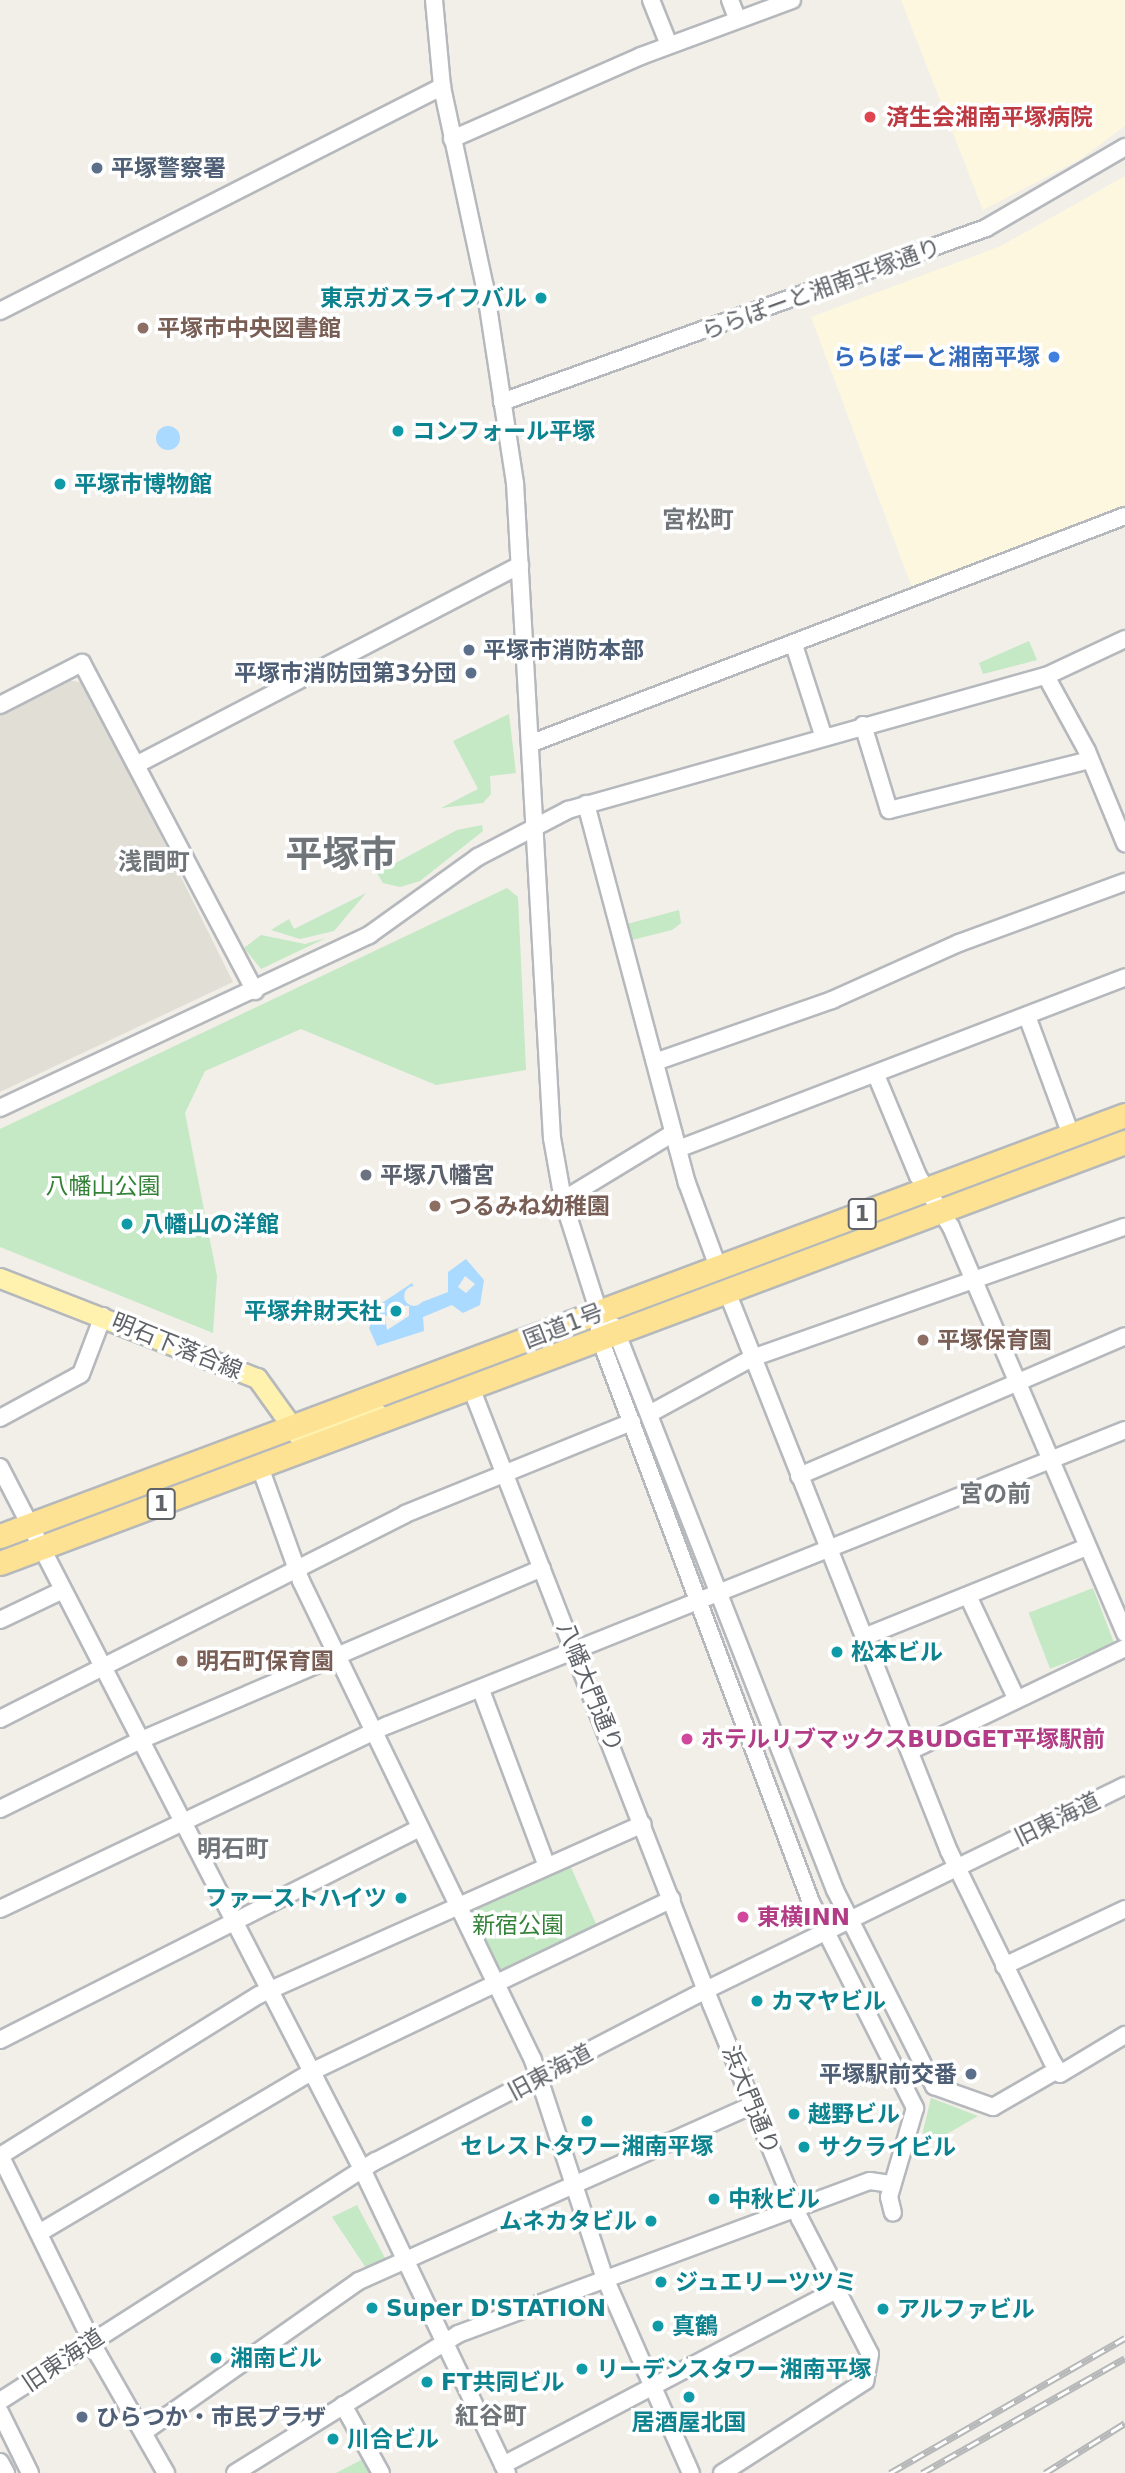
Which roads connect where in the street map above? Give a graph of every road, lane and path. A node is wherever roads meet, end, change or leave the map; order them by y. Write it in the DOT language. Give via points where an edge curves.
graph roads {
  1 [pos="434,0"];
  2 [pos="651,0"];
  3 [pos="730,0"];
  4 [pos="792,0"];
  5 [pos="737,18"];
  6 [pos="669,45"];
  7 [pos="442,87"];
  8 [pos="452,139"];
  9 [pos="1125,147"];
  10 [pos="0,312"];
  11 [pos="502,401"];
  12 [pos="1125,516"];
  13 [pos="520,565"];
  14 [pos="1125,639"];
  15 [pos="794,645"];
  16 [pos="1045,676"];
  17 [pos="0,705"];
  18 [pos="863,724"];
  19 [pos="823,735"];
  20 [pos="532,743"];
  21 [pos="1090,760"];
  22 [pos="136,765"];
  23 [pos="586,804"];
  24 [pos="538,823"];
  25 [pos="1125,843"];
  26 [pos="1125,882"];
  27 [pos="1125,977"];
  28 [pos="254,991"];
  29 [pos="1027,1016"];
  30 [pos="655,1062"];
  31 [pos="876,1075"];
  32 [pos="0,1108"];
  33 [pos="1125,1115"];
  34 [pos="673,1133"];
  35 [pos="1071,1135"];
  36 [pos="1125,1142"];
  37 [pos="678,1149"];
  38 [pos="927,1189"];
  39 [pos="563,1200"];
  40 [pos="942,1210"];
  41 [pos="1125,1227"];
  42 [pos="718,1267"];
  43 [pos="0,1278"];
  44 [pos="972,1282"];
  45 [pos="590,1286"];
  46 [pos="726,1289"];
  47 [pos="599,1313"];
  48 [pos="103,1316"];
  49 [pos="568,1324"];
  50 [pos="608,1333"];
  51 [pos="1125,1336"];
  52 [pos="752,1358"];
  53 [pos="1016,1382"];
  54 [pos="470,1385"];
  55 [pos="410,1407"];
  56 [pos="651,1413"];
  57 [pos="0,1418"];
  58 [pos="632,1422"];
  59 [pos="294,1429"];
  60 [pos="1125,1430"];
  61 [pos="1050,1462"];
  62 [pos="0,1467"];
  63 [pos="190,1467"];
  64 [pos="260,1467"];
  65 [pos="504,1469"];
  66 [pos="799,1476"];
  67 [pos="27,1526"];
  68 [pos="0,1536"];
  69 [pos="1087,1547"];
  70 [pos="40,1550"];
  71 [pos="829,1553"];
  72 [pos="0,1563"];
  73 [pos="542,1568"];
  74 [pos="298,1570"];
  75 [pos="61,1591"];
  76 [pos="720,1596"];
  77 [pos="970,1598"];
  78 [pos="699,1604"];
  79 [pos="0,1620"];
  80 [pos="1125,1633"];
  81 [pos="863,1637"];
  82 [pos="1125,1648"];
  83 [pos="576,1653"];
  84 [pos="336,1656"];
  85 [pos="102,1669"];
  86 [pos="481,1690"];
  87 [pos="1016,1698"];
  88 [pos="0,1719"];
  89 [pos="374,1732"];
  90 [pos="141,1740"];
  91 [pos="910,1751"];
  92 [pos="1125,1786"];
  93 [pos="0,1809"];
  94 [pos="185,1822"];
  95 [pos="643,1824"];
  96 [pos="419,1828"];
  97 [pos="546,1864"];
  98 [pos="956,1867"];
  99 [pos="672,1899"];
  100 [pos="458,1904"];
  101 [pos="0,1909"];
  102 [pos="1125,1909"];
  103 [pos="234,1918"];
  104 [pos="848,1921"];
  105 [pos="824,1933"];
  106 [pos="1004,1966"];
  107 [pos="495,1983"];
  108 [pos="270,1990"];
  109 [pos="706,1990"];
  110 [pos="1125,2035"];
  111 [pos="0,2040"];
  112 [pos="1057,2070"];
  113 [pos="311,2071"];
  114 [pos="538,2078"];
  115 [pos="753,2105"];
  116 [pos="0,2155"];
  117 [pos="362,2169"];
  118 [pos="892,2184"];
  119 [pos="572,2188"];
  120 [pos="796,2209"];
  121 [pos="893,2213"];
  122 [pos="39,2233"];
  123 [pos="404,2259"];
  124 [pos="604,2276"];
  125 [pos="835,2291"];
  126 [pos="92,2340"];
  127 [pos="443,2341"];
  128 [pos="652,2389"];
  129 [pos="0,2401"];
  130 [pos="343,2405"];
  131 [pos="0,2412"];
  132 [pos="144,2432"];
  133 [pos="0,2462"];
  134 [pos="29,2468"];
  135 [pos="505,2469"];
  136 [pos="6,2473"];
  137 [pos="166,2473"];
  138 [pos="235,2473"];
  139 [pos="381,2473"];
  140 [pos="691,2473"];
  141 [pos="722,2473"];
  1 -- 7 [label="street"];
  2 -- 6 [label="street"];
  3 -- 5 [label="street"];
  4 -- 5 [label="street"];
  5 -- 6 [label="street"];
  6 -- 8 [label="street"];
  7 -- 8 [label="street"];
  7 -- 10 [label="street"];
  8 -- 11 [label="street"];
  9 -- 11 [label="street, ららぽーと湘南平塚通り" via="986,228"];
  11 -- 13 [label="street"];
  12 -- 15 [label="street"];
  13 -- 20 [label="street"];
  13 -- 22 [label="street"];
  14 -- 16 [label="street"];
  15 -- 19 [label="street"];
  15 -- 20 [label="street"];
  16 -- 18 [label="street"];
  16 -- 21 [label="street"];
  17 -- 22 [label="street" via="82,663"];
  18 -- 19 [label="street"];
  18 -- 21 [label="street" via="889,810"];
  19 -- 23 [label="street"];
  20 -- 24 [label="street"];
  21 -- 25 [label="street"];
  22 -- 28 [label="street"];
  23 -- 24 [label="street"];
  23 -- 30 [label="street"];
  24 -- 28 [label="street" via="369,935"];
  24 -- 39 [label="street" via="552,1138"];
  26 -- 30 [label="street" via="959,943 832,1000"];
  27 -- 29 [label="street"];
  28 -- 32 [label="street"];
  29 -- 31 [label="street"];
  29 -- 35 [label="street"];
  30 -- 34 [label="street"];
  31 -- 37 [label="street"];
  31 -- 38 [label="street"];
  33 -- 35 [label="highway, 国道1号 / 1"];
  34 -- 37 [label="street"];
  34 -- 39 [label="street"];
  35 -- 38 [label="highway, 国道1号 / 1"];
  36 -- 40 [label="highway, 国道1号 / 1"];
  37 -- 42 [label="street"];
  38 -- 40 [label="street"];
  38 -- 42 [label="highway, 国道1号 / 1"];
  39 -- 45 [label="street"];
  40 -- 44 [label="street"];
  40 -- 46 [label="highway, 国道1号 / 1"];
  41 -- 44 [label="street"];
  42 -- 47 [label="highway, 国道1号 / 1"];
  43 -- 48 [label="main road, 明石下落合線"];
  44 -- 52 [label="street"];
  44 -- 53 [label="street"];
  45 -- 47 [label="street"];
  45 -- 49 [label="street" via="585,1308"];
  46 -- 50 [label="highway, 国道1号 / 1"];
  46 -- 52 [label="street"];
  47 -- 49 [label="highway, 国道1号 / 1"];
  47 -- 50 [label="street"];
  48 -- 57 [label="street" via="81,1374"];
  48 -- 59 [label="main road, 明石下落合線" via="257,1378"];
  49 -- 59 [label="highway, 国道1号 / 1"];
  50 -- 54 [label="highway, 国道1号 / 1"];
  50 -- 56 [label="street"];
  50 -- 58 [label="street"];
  51 -- 53 [label="street"];
  52 -- 56 [label="street"];
  52 -- 66 [label="street"];
  53 -- 61 [label="street"];
  53 -- 66 [label="street"];
  54 -- 55 [label="highway, 国道1号 / 1"];
  54 -- 65 [label="street, 八幡大門通り"];
  55 -- 59 [label="main road" via="305,1436"];
  55 -- 64 [label="highway, 国道1号 / 1"];
  56 -- 76 [label="street"];
  58 -- 65 [label="street"];
  58 -- 78 [label="street"];
  59 -- 63 [label="highway, 国道1号 / 1"];
  60 -- 61 [label="street"];
  61 -- 69 [label="street"];
  61 -- 71 [label="street"];
  62 -- 67 [label="street"];
  63 -- 64 [label="highway" via="216,1468 244,1458"];
  63 -- 67 [label="highway, 国道1号 / 1"];
  64 -- 70 [label="highway, 国道1号 / 1"];
  64 -- 74 [label="street"];
  65 -- 73 [label="street, 八幡大門通り"];
  65 -- 74 [label="street"];
  66 -- 71 [label="street"];
  67 -- 68 [label="highway, 国道1号 / 1"];
  67 -- 70 [label="street"];
  69 -- 77 [label="street"];
  69 -- 80 [label="street"];
  70 -- 72 [label="highway, 国道1号 / 1"];
  70 -- 75 [label="street"];
  71 -- 76 [label="street"];
  71 -- 81 [label="street"];
  73 -- 83 [label="street, 八幡大門通り"];
  73 -- 84 [label="street"];
  74 -- 84 [label="street"];
  74 -- 85 [label="street"];
  75 -- 79 [label="street"];
  75 -- 85 [label="street"];
  76 -- 78 [label="street"];
  76 -- 104 [label="street"];
  77 -- 81 [label="street"];
  77 -- 87 [label="street"];
  78 -- 83 [label="street"];
  78 -- 105 [label="street"];
  81 -- 91 [label="street"];
  82 -- 87 [label="street"];
  83 -- 86 [label="street"];
  83 -- 95 [label="street, 八幡大門通り"];
  84 -- 89 [label="street"];
  84 -- 90 [label="street"];
  85 -- 88 [label="street"];
  85 -- 90 [label="street"];
  86 -- 89 [label="street"];
  86 -- 97 [label="street"];
  87 -- 91 [label="street"];
  89 -- 94 [label="street"];
  89 -- 96 [label="street"];
  90 -- 93 [label="street"];
  90 -- 94 [label="street"];
  91 -- 98 [label="street"];
  92 -- 98 [label="street, 旧東海道"];
  94 -- 101 [label="street"];
  94 -- 103 [label="street"];
  95 -- 97 [label="street"];
  95 -- 99 [label="street, 八幡大門通り"];
  96 -- 100 [label="street"];
  96 -- 103 [label="street"];
  97 -- 100 [label="street"];
  98 -- 104 [label="street, 旧東海道"];
  98 -- 106 [label="street"];
  99 -- 107 [label="street"];
  99 -- 109 [label="street, 八幡大門通り"];
  100 -- 107 [label="street"];
  100 -- 108 [label="street"];
  102 -- 106 [label="street"];
  103 -- 108 [label="street"];
  103 -- 111 [label="street"];
  104 -- 105 [label="street, 旧東海道"];
  104 -- 112 [label="street" via="934,2086 993,2107"];
  105 -- 109 [label="street, 旧東海道"];
  105 -- 118 [label="street" via="915,2108"];
  106 -- 112 [label="street"];
  107 -- 113 [label="street"];
  107 -- 114 [label="street"];
  108 -- 113 [label="street"];
  108 -- 116 [label="street"];
  109 -- 114 [label="street, 旧東海道"];
  109 -- 115 [label="street, 浜大門通り"];
  110 -- 112 [label="street" via="1060,2074"];
  113 -- 117 [label="street"];
  113 -- 122 [label="street"];
  114 -- 117 [label="street, 旧東海道"];
  114 -- 119 [label="street"];
  115 -- 119 [label="street"];
  115 -- 120 [label="street, 浜大門通り"];
  116 -- 122 [label="street"];
  117 -- 123 [label="street"];
  117 -- 126 [label="street, 旧東海道"];
  118 -- 120 [label="street" via="870,2181"];
  118 -- 121 [label="street"];
  119 -- 123 [label="street"];
  119 -- 124 [label="street"];
  120 -- 124 [label="street"];
  120 -- 125 [label="street, 浜大門通り"];
  122 -- 126 [label="street"];
  123 -- 127 [label="street"];
  123 -- 132 [label="street" via="359,2281"];
  124 -- 127 [label="street"];
  124 -- 128 [label="street"];
  125 -- 128 [label="street"];
  125 -- 141 [label="street, 浜大門通り" via="870,2354 865,2381"];
  126 -- 129 [label="street, 旧東海道"];
  126 -- 132 [label="street"];
  127 -- 130 [label="street"];
  127 -- 135 [label="street"];
  128 -- 135 [label="street"];
  128 -- 140 [label="street"];
  130 -- 138 [label="street"];
  130 -- 139 [label="street"];
  131 -- 134 [label="street"];
  132 -- 137 [label="street"];
  133 -- 136 [label="street"];
}
